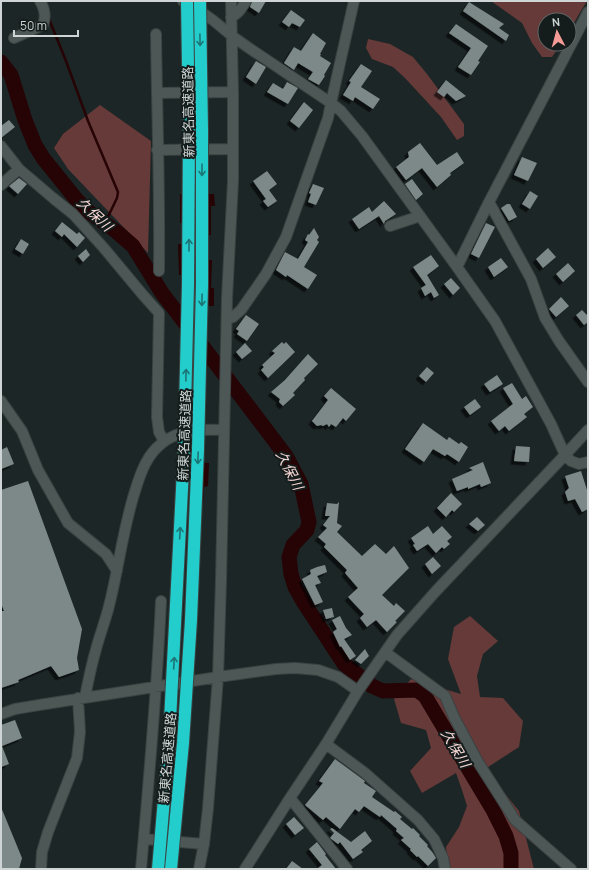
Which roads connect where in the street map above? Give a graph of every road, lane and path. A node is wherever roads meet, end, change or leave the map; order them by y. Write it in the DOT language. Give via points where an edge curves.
graph roads {
  1 [pos="40,1"];
  2 [pos="183,1"];
  3 [pos="187,1"];
  4 [pos="200,1"];
  5 [pos="231,1"];
  6 [pos="246,1"];
  7 [pos="354,1"];
  8 [pos="588,12"];
  9 [pos="231,17"];
  10 [pos="156,34"];
  11 [pos="232,36"];
  12 [pos="14,38"];
  13 [pos="233,92"];
  14 [pos="157,93"];
  15 [pos="331,103"];
  16 [pos="1,146"];
  17 [pos="233,149"];
  18 [pos="157,150"];
  19 [pos="19,169"];
  20 [pos="1,185"];
  21 [pos="489,202"];
  22 [pos="420,216"];
  23 [pos="390,226"];
  24 [pos="457,267"];
  25 [pos="159,271"];
  26 [pos="227,319"];
  27 [pos="588,382"];
  28 [pos="1,401"];
  29 [pos="224,430"];
  30 [pos="588,430"];
  31 [pos="164,442"];
  32 [pos="565,456"];
  33 [pos="588,462"];
  34 [pos="117,571"];
  35 [pos="161,602"];
  36 [pos="385,652"];
  37 [pos="218,677"];
  38 [pos="156,686"];
  39 [pos="359,689"];
  40 [pos="82,698"];
  41 [pos="1,714"];
  42 [pos="326,744"];
  43 [pos="290,798"];
  44 [pos="144,838"];
  45 [pos="204,844"];
  46 [pos="40,869"];
  47 [pos="141,869"];
  48 [pos="158,869"];
  49 [pos="171,869"];
  50 [pos="199,869"];
  51 [pos="245,869"];
  52 [pos="347,869"];
  53 [pos="445,869"];
  54 [pos="571,869"];
  1 -- 12 [label="street" via="45,18 43,25"];
  2 -- 11 [label="street"];
  48 -- 3 [label="highway, 新東名高速道路, one-way, bridge" via="169,740 184,450 189,196"];
  4 -- 49 [label="highway, 新東名高速道路, one-way, bridge" via="202,285 198,449 191,620"];
  5 -- 9 [label="street"];
  6 -- 9 [label="street" via="239,13"];
  7 -- 15 [label="street"];
  8 -- 21 [label="street"];
  9 -- 11 [label="street"];
  10 -- 14 [label="street"];
  11 -- 13 [label="street"];
  11 -- 15 [label="street"];
  13 -- 14 [label="street"];
  13 -- 17 [label="street"];
  14 -- 18 [label="street"];
  15 -- 22 [label="street" via="362,136"];
  15 -- 26 [label="street" via="286,237 266,274 241,310 234,317"];
  16 -- 19 [label="street"];
  17 -- 18 [label="street"];
  17 -- 26 [label="street"];
  18 -- 25 [label="street"];
  19 -- 20 [label="street"];
  19 -- 31 [label="street" via="73,214 159,313 156,417"];
  21 -- 24 [label="street"];
  21 -- 27 [label="street" via="531,279 546,318"];
  22 -- 23 [label="street"];
  22 -- 24 [label="street"];
  24 -- 32 [label="street" via="494,322 551,424"];
  26 -- 29 [label="street"];
  28 -- 34 [label="street" via="22,431 38,470 68,523 106,554"];
  29 -- 31 [label="street" via="194,430 171,437"];
  29 -- 37 [label="street"];
  30 -- 32 [label="street"];
  31 -- 34 [label="street" via="153,451 139,477 126,520"];
  32 -- 33 [label="street" via="579,464"];
  32 -- 36 [label="street" via="436,591"];
  34 -- 40 [label="street"];
  35 -- 38 [label="street"];
  36 -- 39 [label="street"];
  36 -- 54 [label="street" via="445,696 478,762 515,820"];
  37 -- 38 [label="street"];
  37 -- 39 [label="street" via="295,668 318,670 338,677"];
  37 -- 45 [label="street"];
  38 -- 40 [label="street"];
  38 -- 44 [label="street"];
  39 -- 42 [label="street"];
  40 -- 41 [label="street" via="15,709"];
  40 -- 46 [label="street" via="77,758 48,832"];
  42 -- 43 [label="street"];
  42 -- 53 [label="street" via="365,773 418,820 434,839"];
  43 -- 51 [label="street"];
  43 -- 52 [label="street"];
  44 -- 45 [label="street"];
  44 -- 47 [label="street"];
  45 -- 50 [label="street"];
}
